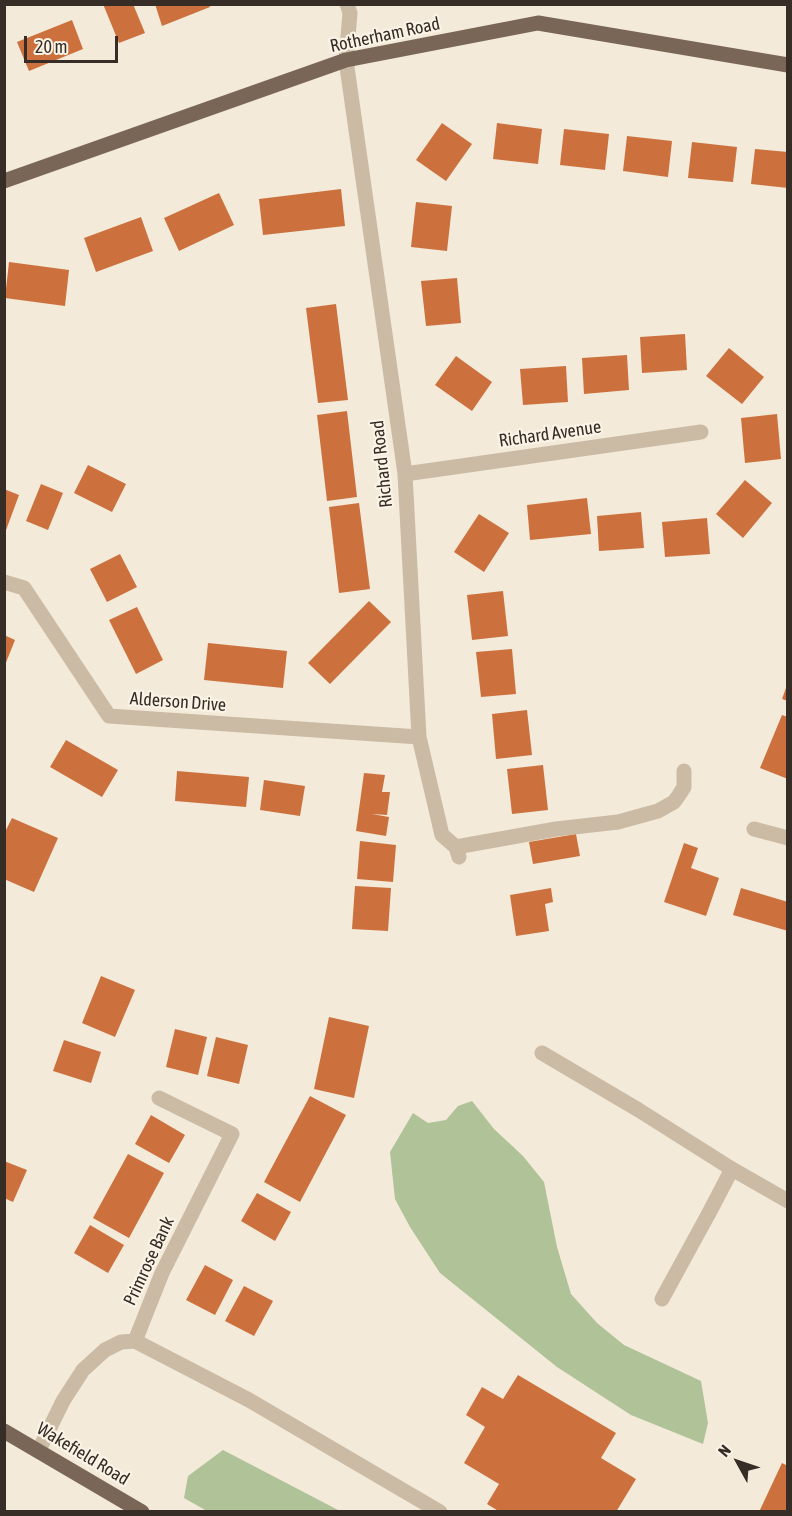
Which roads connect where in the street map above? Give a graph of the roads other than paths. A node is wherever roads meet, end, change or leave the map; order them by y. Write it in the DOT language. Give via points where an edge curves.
graph roads {
  1 [pos="347,4"];
  2 [pos="346,60"];
  3 [pos="788,65"];
  4 [pos="4,182"];
  5 [pos="701,432"];
  6 [pos="405,474"];
  7 [pos="4,582"];
  8 [pos="419,737"];
  9 [pos="684,771"];
  10 [pos="754,829"];
  11 [pos="788,838"];
  12 [pos="543,1053"];
  13 [pos="159,1098"];
  14 [pos="732,1169"];
  15 [pos="788,1201"];
  16 [pos="662,1299"];
  17 [pos="135,1341"];
  18 [pos="4,1431"];
  19 [pos="39,1450"];
  20 [pos="142,1512"];
  21 [pos="440,1512"];
  1 -- 2 [label="street, Richard Road" via="350,13"];
  2 -- 3 [label="main road, Rotherham Road" via="538,23"];
  2 -- 4 [label="main road, Rotherham Road"];
  2 -- 6 [label="street, Richard Road"];
  5 -- 6 [label="street, Richard Avenue"];
  6 -- 8 [label="street, Richard Road"];
  7 -- 8 [label="street, Alderson Drive" via="24,588 109,716"];
  8 -- 9 [label="street, Richard Road" via="442,835 457,852 658,811 680,795"];
  10 -- 11 [label="street"];
  12 -- 14 [label="street"];
  13 -- 17 [label="street, Primrose Bank" via="232,1134 162,1273"];
  14 -- 15 [label="street"];
  14 -- 16 [label="street"];
  17 -- 19 [label="street" via="121,1342 105,1350 83,1370"];
  17 -- 21 [label="street" via="249,1400"];
  18 -- 19 [label="main road, Wakefield Road"];
  19 -- 20 [label="main road, Wakefield Road"];
}
